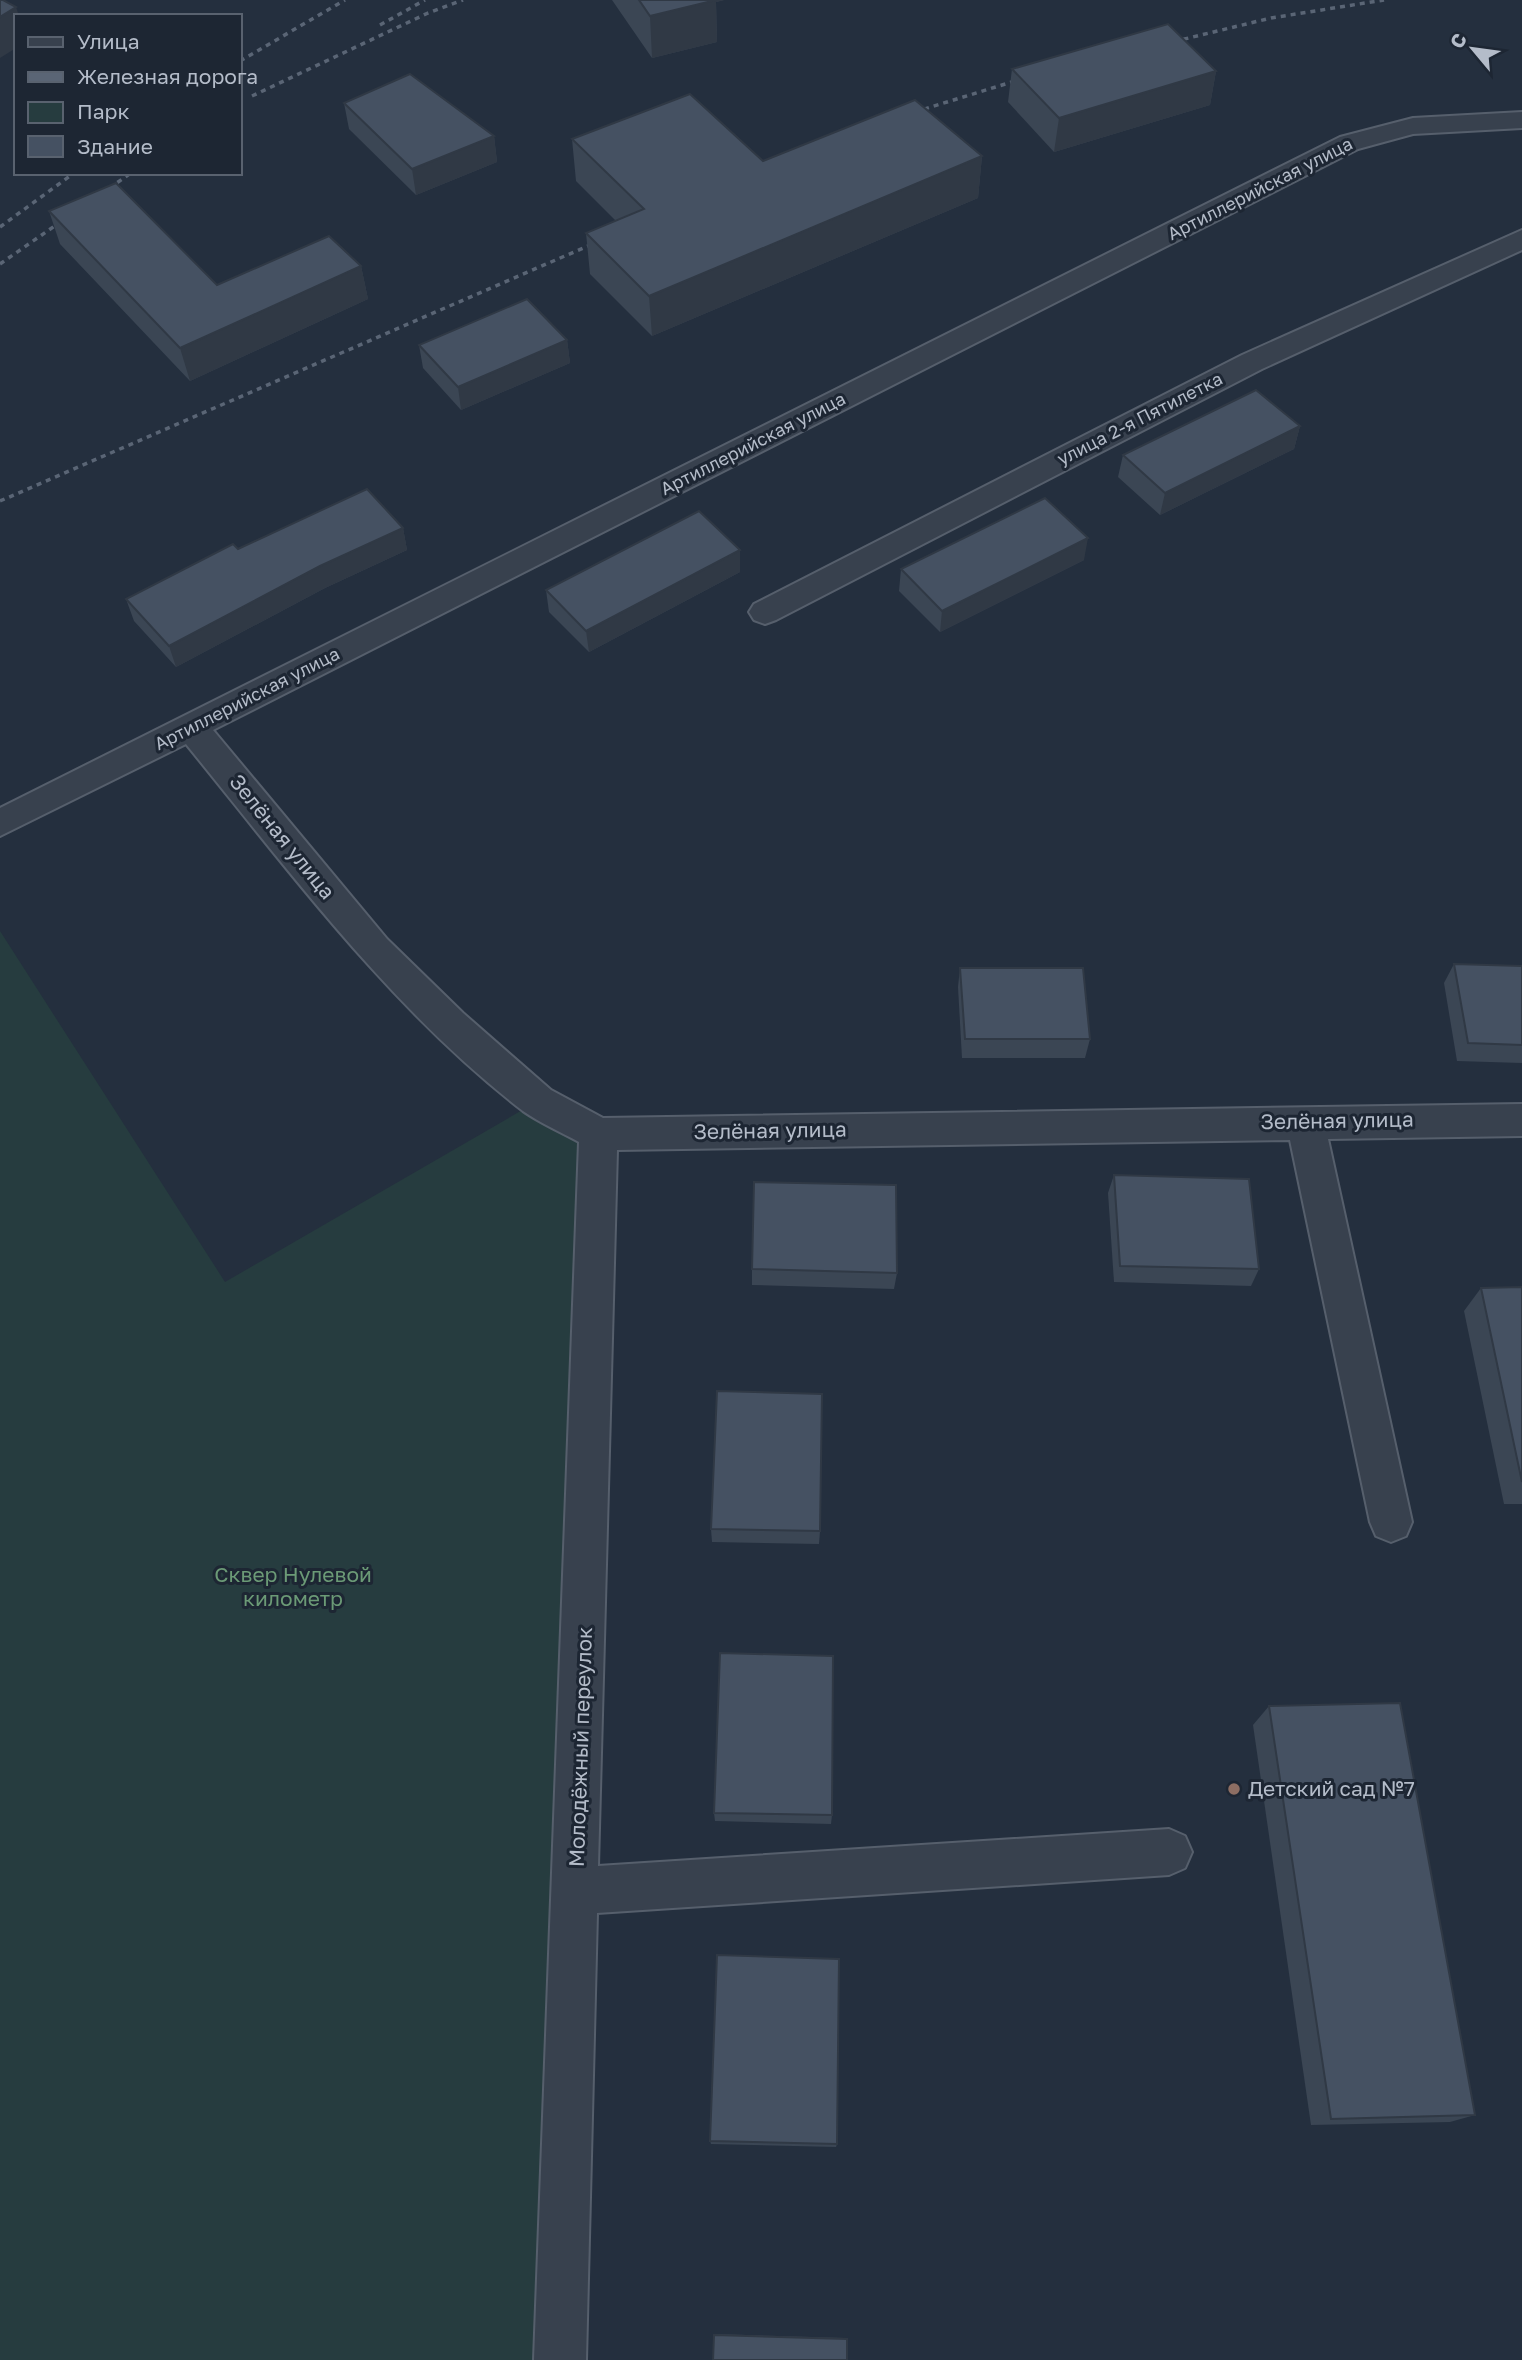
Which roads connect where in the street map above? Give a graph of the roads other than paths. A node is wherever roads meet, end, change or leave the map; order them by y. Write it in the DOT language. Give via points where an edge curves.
graph roads {
  1 [pos="1522,120"];
  2 [pos="1522,239"];
  3 [pos="765,612"];
  4 [pos="191,727"];
  5 [pos="0,823"];
  6 [pos="1522,1120"];
  7 [pos="1305,1121"];
  8 [pos="598,1134"];
  9 [pos="1391,1522"];
  10 [pos="1169,1852"];
  11 [pos="577,1891"];
  12 [pos="560,2360"];
  1 -- 4 [label="street, Артиллерийская улица" via="1423,124 1349,143"];
  2 -- 3 [label="street, улица 2-я Пятилетка" via="1252,362"];
  4 -- 5 [label="street, Артиллерийская улица"];
  4 -- 8 [label="street, Зелёная улица" via="374,949 538,1101"];
  6 -- 7 [label="street, Зелёная улица"];
  7 -- 8 [label="street, Зелёная улица"];
  7 -- 9 [label="street"];
  8 -- 11 [label="street, Молодёжный переулок"];
  10 -- 11 [label="street"];
  11 -- 12 [label="street, Молодёжный переулок"];
}
